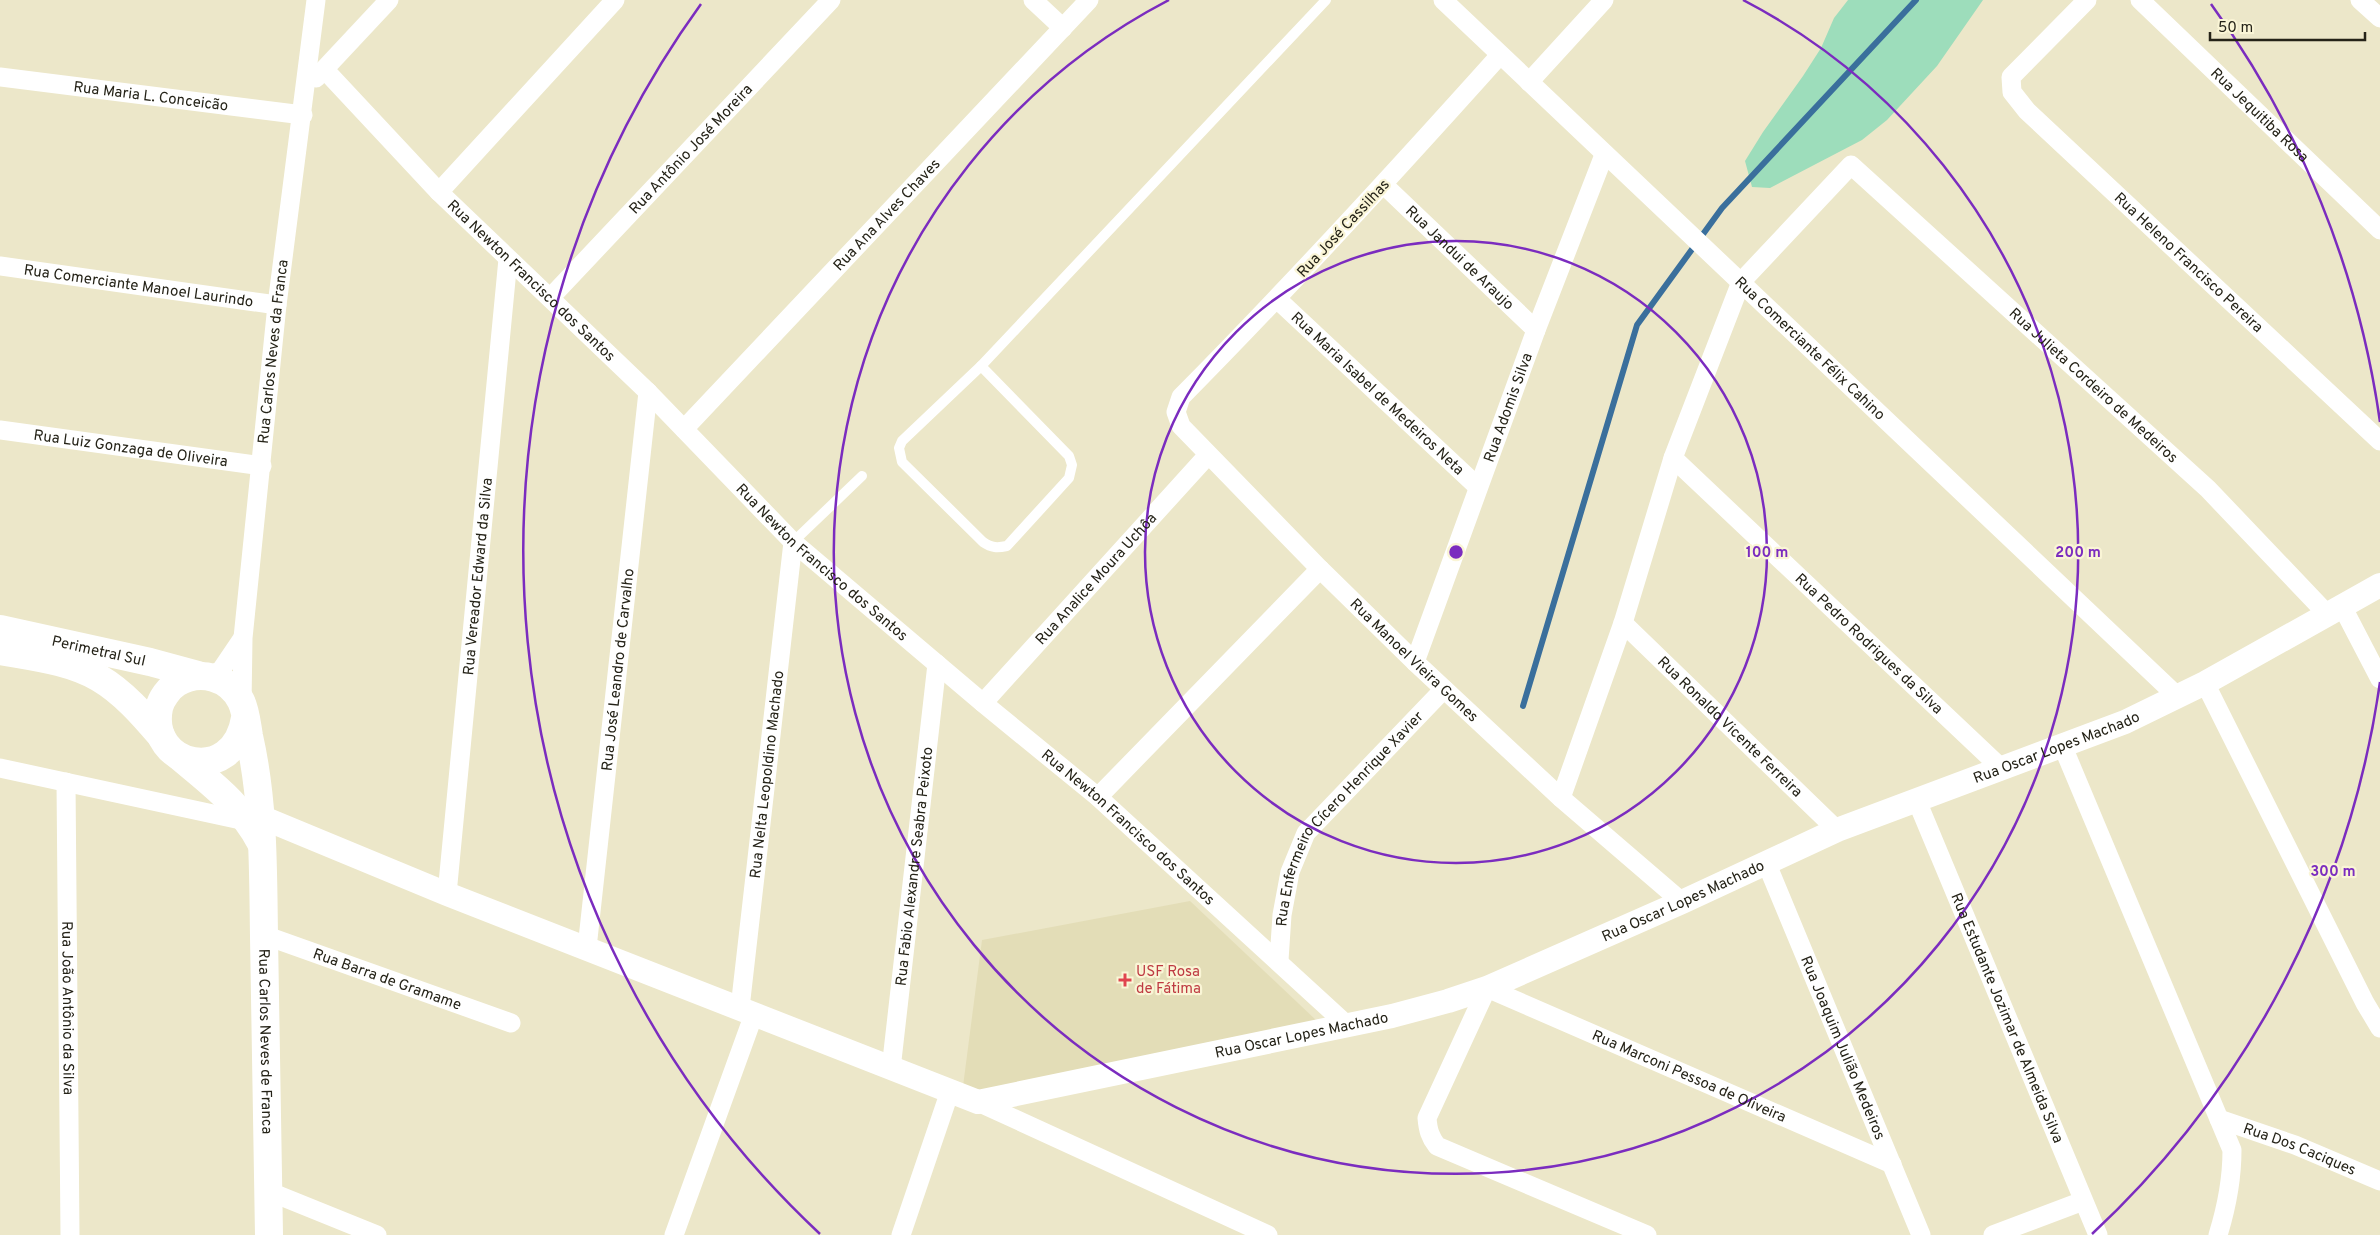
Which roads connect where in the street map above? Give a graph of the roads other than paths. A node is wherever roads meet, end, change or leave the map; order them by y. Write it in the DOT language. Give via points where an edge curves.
graph roads {
  1 [pos="316,0"];
  2 [pos="389,0"];
  3 [pos="615,0"];
  4 [pos="831,0"];
  5 [pos="1033,0"];
  6 [pos="1089,0"];
  7 [pos="1326,0"];
  8 [pos="1443,0"];
  9 [pos="1604,0"];
  10 [pos="2086,0"];
  11 [pos="2140,0"];
  12 [pos="2360,0"];
  13 [pos="2380,18"];
  14 [pos="1063,28"];
  15 [pos="1500,54"];
  16 [pos="325,70"];
  17 [pos="0,77"];
  18 [pos="1529,82"];
  19 [pos="306,88"];
  20 [pos="303,115"];
  21 [pos="1604,154"];
  22 [pos="1384,186"];
  23 [pos="440,192"];
  24 [pos="2380,230"];
  25 [pos="508,259"];
  26 [pos="0,266"];
  27 [pos="1741,282"];
  28 [pos="550,298"];
  29 [pos="1277,299"];
  30 [pos="277,306"];
  31 [pos="1536,330"];
  32 [pos="981,366"];
  33 [pos="648,392"];
  34 [pos="1181,397"];
  35 [pos="684,428"];
  36 [pos="0,430"];
  37 [pos="2380,441"];
  38 [pos="1208,455"];
  39 [pos="1673,458"];
  40 [pos="262,466"];
  41 [pos="862,476"];
  42 [pos="1478,487"];
  43 [pos="793,542"];
  44 [pos="1320,570"];
  45 [pos="2380,586"];
  46 [pos="2335,610"];
  47 [pos="1622,623"];
  48 [pos="0,629"];
  49 [pos="243,638"];
  50 [pos="0,651"];
  51 [pos="1415,662"];
  52 [pos="937,664"];
  53 [pos="204,676"];
  54 [pos="2380,680"];
  55 [pos="2206,683"];
  56 [pos="1444,689"];
  57 [pos="2178,697"];
  58 [pos="983,703"];
  59 [pos="244,711"];
  60 [pos="169,745"];
  61 [pos="2063,747"];
  62 [pos="0,768"];
  63 [pos="2000,768"];
  64 [pos="66,782"];
  65 [pos="1098,797"];
  66 [pos="1561,798"];
  67 [pos="1917,800"];
  68 [pos="255,819"];
  69 [pos="1837,830"];
  70 [pos="264,849"];
  71 [pos="1766,862"];
  72 [pos="447,894"];
  73 [pos="1682,902"];
  74 [pos="264,935"];
  75 [pos="587,948"];
  76 [pos="1279,960"];
  77 [pos="1487,988"];
  78 [pos="747,1011"];
  79 [pos="510,1023"];
  80 [pos="1348,1026"];
  81 [pos="2380,1028"];
  82 [pos="891,1069"];
  83 [pos="950,1091"];
  84 [pos="978,1102"];
  85 [pos="2218,1119"];
  86 [pos="1892,1164"];
  87 [pos="2380,1181"];
  88 [pos="268,1191"];
  89 [pos="2083,1201"];
  90 [pos="70,1235"];
  91 [pos="269,1235"];
  92 [pos="377,1235"];
  93 [pos="674,1235"];
  94 [pos="900,1235"];
  95 [pos="1268,1235"];
  96 [pos="1647,1235"];
  97 [pos="1920,1235"];
  98 [pos="1993,1235"];
  99 [pos="2098,1235"];
  100 [pos="2218,1235"];
  1 -- 19 [label="street, Rua Carlos Neves da Franca"];
  2 -- 16 [label="street"];
  3 -- 23 [label="street"];
  4 -- 28 [label="street, Rua Antônio José Moreira"];
  5 -- 14 [label="street"];
  6 -- 14 [label="street, Rua Ana Alves Chaves"];
  7 -- 32 [label="lane"];
  8 -- 15 [label="street, Rua Comerciante Félix Cahino"];
  9 -- 18 [label="street"];
  10 -- 37 [label="street, Rua Heleno Francisco Pereira" via="2011,77 2012,92 2027,111"];
  11 -- 24 [label="street, Rua Jequitiba Rosa"];
  12 -- 13 [label="street"];
  14 -- 35 [label="street, Rua Ana Alves Chaves"];
  15 -- 18 [label="street, Rua Comerciante Félix Cahino"];
  15 -- 22 [label="street, Rua José Cassilhas"];
  16 -- 19 [label="street"];
  16 -- 23 [label="street, Rua Newton Francisco dos Santos"];
  17 -- 20 [label="street, Rua Maria L. Conceicão"];
  18 -- 21 [label="street, Rua Comerciante Félix Cahino"];
  19 -- 20 [label="street, Rua Carlos Neves da Franca"];
  20 -- 30 [label="street, Rua Carlos Neves da Franca"];
  21 -- 27 [label="street, Rua Comerciante Félix Cahino"];
  21 -- 31 [label="street, Rua Adomis Silva"];
  22 -- 29 [label="street, Rua José Cassilhas"];
  22 -- 31 [label="street, Rua Jandui de Araujo"];
  23 -- 25 [label="street, Rua Newton Francisco dos Santos"];
  25 -- 28 [label="street, Rua Newton Francisco dos Santos"];
  25 -- 72 [label="street, Rua Vereador Edward da Silva"];
  26 -- 30 [label="street, Rua Comerciante Manoel Laurindo"];
  27 -- 39 [label="street"];
  27 -- 46 [label="street, Rua Julieta Cordeiro de Medeiros" via="1851,164 2208,489"];
  27 -- 57 [label="street, Rua Comerciante Félix Cahino"];
  28 -- 33 [label="street, Rua Newton Francisco dos Santos"];
  29 -- 34 [label="street, Rua José Cassilhas"];
  29 -- 42 [label="street, Rua Maria Isabel de Medeiros Neta"];
  30 -- 40 [label="street, Rua Carlos Neves da Franca"];
  31 -- 42 [label="street, Rua Adomis Silva"];
  32 -- 32 [label="lane" via="902,441 899,448 902,462 983,542 998,548 1007,546 1069,478 1072,465 1069,456"];
  33 -- 35 [label="street, Rua Newton Francisco dos Santos"];
  33 -- 75 [label="street, Rua José Leandro de Carvalho"];
  34 -- 38 [label="street, Rua Manoel Vieira Gomes" via="1176,406 1178,420"];
  35 -- 43 [label="street, Rua Newton Francisco dos Santos"];
  36 -- 40 [label="street, Rua Luiz Gonzaga de Oliveira"];
  38 -- 44 [label="street, Rua Manoel Vieira Gomes"];
  38 -- 58 [label="street, Rua Analice Moura Uchôa"];
  39 -- 47 [label="street"];
  39 -- 63 [label="street, Rua Pedro Rodrigues da Silva"];
  40 -- 49 [label="street, Rua Carlos Neves da Franca"];
  41 -- 43 [label="lane"];
  42 -- 51 [label="street, Rua Adomis Silva"];
  43 -- 52 [label="street, Rua Newton Francisco dos Santos"];
  43 -- 78 [label="street, Rua Nelta Leopoldino Machado"];
  44 -- 51 [label="street, Rua Manoel Vieira Gomes"];
  44 -- 65 [label="street"];
  45 -- 46 [label="street, Rua Oscar Lopes Machado"];
  46 -- 54 [label="street, Rua Julieta Cordeiro de Medeiros"];
  46 -- 55 [label="street, Rua Oscar Lopes Machado"];
  47 -- 66 [label="street"];
  47 -- 69 [label="street, Rua Ronaldo Vicente Ferreira"];
  48 -- 53 [label="main road, Perimetral Sul"];
  49 -- 53 [label="street" via="222,670"];
  49 -- 59 [label="street, Rua Carlos Neves da Franca"];
  50 -- 60 [label="main road, Perimetral Sul" via="48,660 98,677 125,699"];
  51 -- 56 [label="street, Rua Manoel Vieira Gomes"];
  52 -- 58 [label="street, Rua Newton Francisco dos Santos"];
  52 -- 82 [label="street, Rua Fabio Alexandre Seabra Peixoto"];
  53 -- 59 [label="main road" via="223,681 234,689"];
  53 -- 60 [label="main road" via="186,678 166,693 158,721"];
  55 -- 57 [label="street, Rua Oscar Lopes Machado"];
  55 -- 81 [label="street"];
  56 -- 66 [label="street, Rua Manoel Vieira Gomes"];
  56 -- 76 [label="street, Rua Enfermeiro Cícero Henrique Xavier" via="1306,833 1290,872 1282,915"];
  57 -- 61 [label="street, Rua Oscar Lopes Machado"];
  58 -- 65 [label="street, Rua Newton Francisco dos Santos"];
  59 -- 60 [label="main road" via="243,731 237,743 216,760 190,761"];
  59 -- 68 [label="main road, Rua Carlos Neves da Franca" via="257,771"];
  60 -- 68 [label="main road, Perimetral Sul"];
  61 -- 63 [label="street, Rua Oscar Lopes Machado"];
  61 -- 85 [label="street"];
  62 -- 64 [label="street"];
  63 -- 67 [label="street, Rua Oscar Lopes Machado"];
  64 -- 68 [label="street"];
  64 -- 90 [label="street, Rua João Antônio da Silva"];
  65 -- 76 [label="street, Rua Newton Francisco dos Santos"];
  66 -- 73 [label="street, Rua Manoel Vieira Gomes"];
  67 -- 69 [label="street, Rua Oscar Lopes Machado"];
  67 -- 89 [label="street, Rua Estudante Jozimar de Almeida Silva"];
  68 -- 70 [label="main road, Rua Carlos Neves da Franca"];
  68 -- 72 [label="street"];
  69 -- 71 [label="street, Rua Oscar Lopes Machado"];
  70 -- 74 [label="main road, Rua Carlos Neves de Franca"];
  71 -- 73 [label="street, Rua Oscar Lopes Machado"];
  71 -- 86 [label="street, Rua Joaquim Julião Medeiros"];
  72 -- 75 [label="street"];
  73 -- 77 [label="street, Rua Oscar Lopes Machado"];
  74 -- 79 [label="street, Rua Barra de Gramame"];
  74 -- 88 [label="main road, Rua Carlos Neves de Franca"];
  75 -- 78 [label="street"];
  76 -- 80 [label="street, Rua Newton Francisco dos Santos"];
  77 -- 80 [label="street, Rua Oscar Lopes Machado"];
  77 -- 86 [label="street, Rua Marconi Pessoa de Oliveira"];
  77 -- 96 [label="street" via="1427,1118 1431,1138 1438,1146"];
  78 -- 82 [label="street"];
  78 -- 93 [label="street, Rua Nelta Leopoldino Machado"];
  80 -- 84 [label="street, Rua Oscar Lopes Machado"];
  82 -- 83 [label="street"];
  83 -- 84 [label="street"];
  83 -- 94 [label="street"];
  84 -- 95 [label="street"];
  85 -- 87 [label="street, Rua Dos Caciques" via="2295,1145"];
  85 -- 100 [label="street" via="2232,1150 2229,1199"];
  86 -- 97 [label="street, Rua Joaquim Julião Medeiros"];
  88 -- 91 [label="main road, Rua Carlos Neves de Franca"];
  88 -- 92 [label="street"];
  89 -- 98 [label="street"];
  89 -- 99 [label="street, Rua Estudante Jozimar de Almeida Silva"];
}
